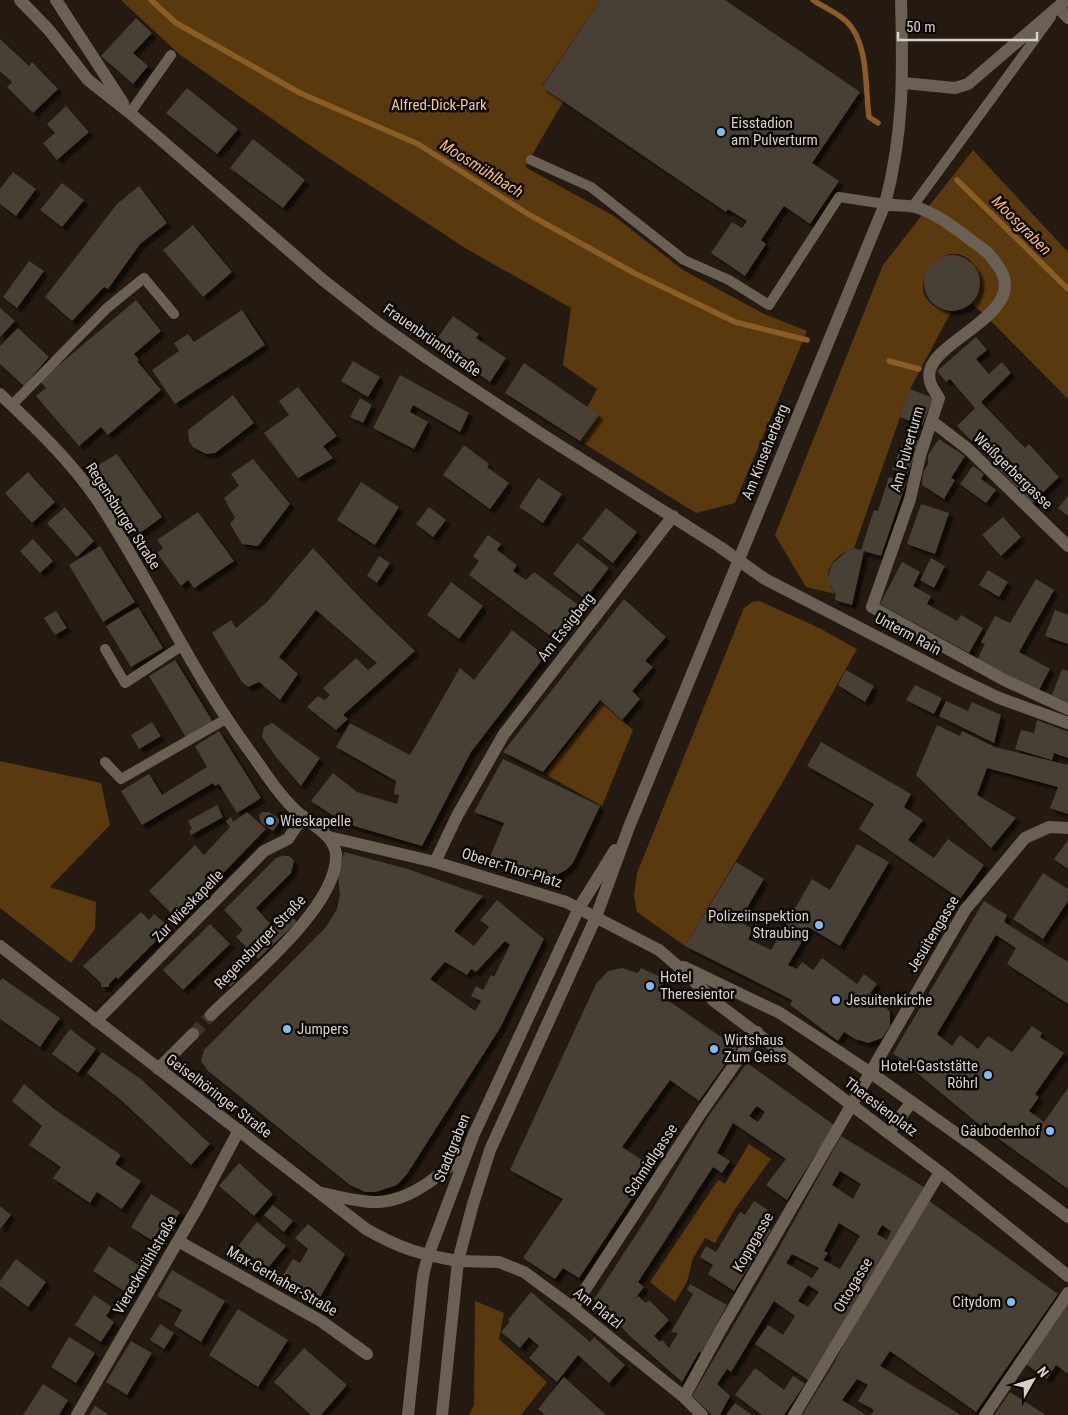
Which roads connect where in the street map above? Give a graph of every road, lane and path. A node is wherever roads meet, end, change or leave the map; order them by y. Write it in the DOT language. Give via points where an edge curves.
graph roads {
  1 [pos="20,0"];
  2 [pos="56,0"];
  3 [pos="901,0"];
  4 [pos="1062,4"];
  5 [pos="1068,18"];
  6 [pos="171,55"];
  7 [pos="904,83"];
  8 [pos="130,114"];
  9 [pos="532,160"];
  10 [pos="885,204"];
  11 [pos="914,206"];
  12 [pos="174,314"];
  13 [pos="0,394"];
  14 [pos="12,405"];
  15 [pos="933,422"];
  16 [pos="673,516"];
  17 [pos="1068,546"];
  18 [pos="738,560"];
  19 [pos="182,645"];
  20 [pos="105,650"];
  21 [pos="1006,681"];
  22 [pos="999,698"];
  23 [pos="1068,709"];
  24 [pos="226,719"];
  25 [pos="1068,724"];
  26 [pos="488,760"];
  27 [pos="106,762"];
  28 [pos="303,816"];
  29 [pos="629,827"];
  30 [pos="1068,828"];
  31 [pos="329,837"];
  32 [pos="434,862"];
  33 [pos="579,908"];
  34 [pos="596,917"];
  35 [pos="0,946"];
  36 [pos="675,962"];
  37 [pos="211,1016"];
  38 [pos="96,1021"];
  39 [pos="758,1032"];
  40 [pos="193,1034"];
  41 [pos="158,1070"];
  42 [pos="871,1073"];
  43 [pos="911,1103"];
  44 [pos="851,1105"];
  45 [pos="238,1130"];
  46 [pos="888,1133"];
  47 [pos="468,1150"];
  48 [pos="940,1172"];
  49 [pos="318,1193"];
  50 [pos="1068,1217"];
  51 [pos="178,1241"];
  52 [pos="428,1256"];
  53 [pos="458,1261"];
  54 [pos="1068,1276"];
  55 [pos="1065,1295"];
  56 [pos="573,1308"];
  57 [pos="367,1354"];
  58 [pos="684,1397"];
  59 [pos="77,1415"];
  60 [pos="408,1415"];
  61 [pos="442,1415"];
  62 [pos="702,1415"];
  63 [pos="794,1415"];
  64 [pos="985,1415"];
  1 -- 8 [label="street, Frauenbrünnlstraße" via="49,30 88,80"];
  2 -- 8 [label="street, Frauenbrünnlstraße"];
  3 -- 7 [label="street, Am Kinseherberg"];
  4 -- 5 [label="street"];
  4 -- 7 [label="street" via="968,84 955,88"];
  4 -- 11 [label="lane"];
  6 -- 8 [label="lane"];
  7 -- 10 [label="street, Am Kinseherberg" via="898,147"];
  8 -- 16 [label="street, Frauenbrünnlstraße" via="379,324 543,435"];
  9 -- 10 [label="lane" via="591,187 684,260 729,280 769,305 840,197"];
  10 -- 11 [label="street"];
  10 -- 18 [label="street, Am Kinseherberg"];
  11 -- 15 [label="street, Am Pulverturm" via="933,214 989,253 1005,275 1006,290 1002,298 971,330 938,357 930,369 930,383 939,398"];
  12 -- 14 [label="lane" via="144,278 107,308"];
  13 -- 14 [label="street, Regensburger Straße"];
  14 -- 19 [label="street, Regensburger Straße" via="65,458 97,500"];
  15 -- 17 [label="street, Weißgerbergasse" via="968,449"];
  15 -- 21 [label="street, Am Pulverturm" via="872,607"];
  16 -- 18 [label="street, Frauenbrünnlstraße"];
  16 -- 26 [label="street, Am Essigberg" via="504,734"];
  18 -- 22 [label="street, Unterm Rain" via="765,579"];
  18 -- 29 [label="street, Am Kinseherberg"];
  19 -- 20 [label="lane" via="125,683"];
  19 -- 24 [label="street, Regensburger Straße"];
  21 -- 22 [label="street"];
  21 -- 23 [label="street"];
  22 -- 25 [label="street, Unterm Rain"];
  24 -- 27 [label="lane" via="121,779"];
  24 -- 28 [label="street, Regensburger Straße" via="281,795"];
  26 -- 32 [label="street, Oberer-Thor-Platz"];
  28 -- 31 [label="street, Regensburger Straße"];
  28 -- 38 [label="street, Zur Wieskapelle" via="288,839 264,851"];
  29 -- 33 [label="street, Am Kinseherberg"];
  29 -- 34 [label="street, Am Kinseherberg"];
  30 -- 42 [label="street, Jesuitengasse" via="1048,827 1025,838 964,910"];
  31 -- 32 [label="street, Oberer-Thor-Platz"];
  31 -- 37 [label="street, Regensburger Straße" via="336,853 320,902 304,923"];
  32 -- 33 [label="street, Oberer-Thor-Platz"];
  33 -- 34 [label="street, Theresienplatz"];
  33 -- 47 [label="street, Stadtgraben"];
  34 -- 36 [label="street, Theresienplatz"];
  34 -- 53 [label="street" via="490,1150"];
  35 -- 38 [label="street, Geiselhöringer Straße"];
  36 -- 39 [label="street, Theresienplatz" via="714,1001"];
  36 -- 42 [label="street, Theresienplatz" via="780,1013"];
  38 -- 41 [label="street, Geiselhöringer Straße"];
  39 -- 44 [label="street, Theresienplatz"];
  39 -- 56 [label="street, Schmidlgasse" via="702,1111"];
  40 -- 41 [label="street"];
  41 -- 45 [label="street, Geiselhöringer Straße"];
  42 -- 43 [label="street, Theresienplatz"];
  42 -- 44 [label="street, Jesuitengasse"];
  43 -- 46 [label="street"];
  43 -- 50 [label="street, Theresienplatz"];
  44 -- 46 [label="street, Theresienplatz"];
  44 -- 58 [label="street, Koppgasse"];
  45 -- 49 [label="street, Geiselhöringer Straße"];
  45 -- 51 [label="street, Viereckmühlstraße"];
  46 -- 48 [label="street, Theresienplatz"];
  47 -- 49 [label="street" via="432,1180 389,1201 364,1201"];
  47 -- 52 [label="street, Stadtgraben"];
  48 -- 54 [label="street, Theresienplatz"];
  48 -- 63 [label="street, Ottogasse"];
  49 -- 52 [label="street, Geiselhöringer Straße" via="366,1229 398,1247"];
  51 -- 57 [label="street, Max-Gerhaher-Straße" via="321,1321"];
  51 -- 59 [label="street, Viereckmühlstraße"];
  52 -- 53 [label="street, Am Platzl"];
  52 -- 60 [label="street, Stadtgraben"];
  53 -- 56 [label="street, Am Platzl" via="510,1265"];
  53 -- 61 [label="street"];
  55 -- 64 [label="street"];
  56 -- 58 [label="street, Am Platzl"];
  58 -- 62 [label="street, Am Platzl"];
}
